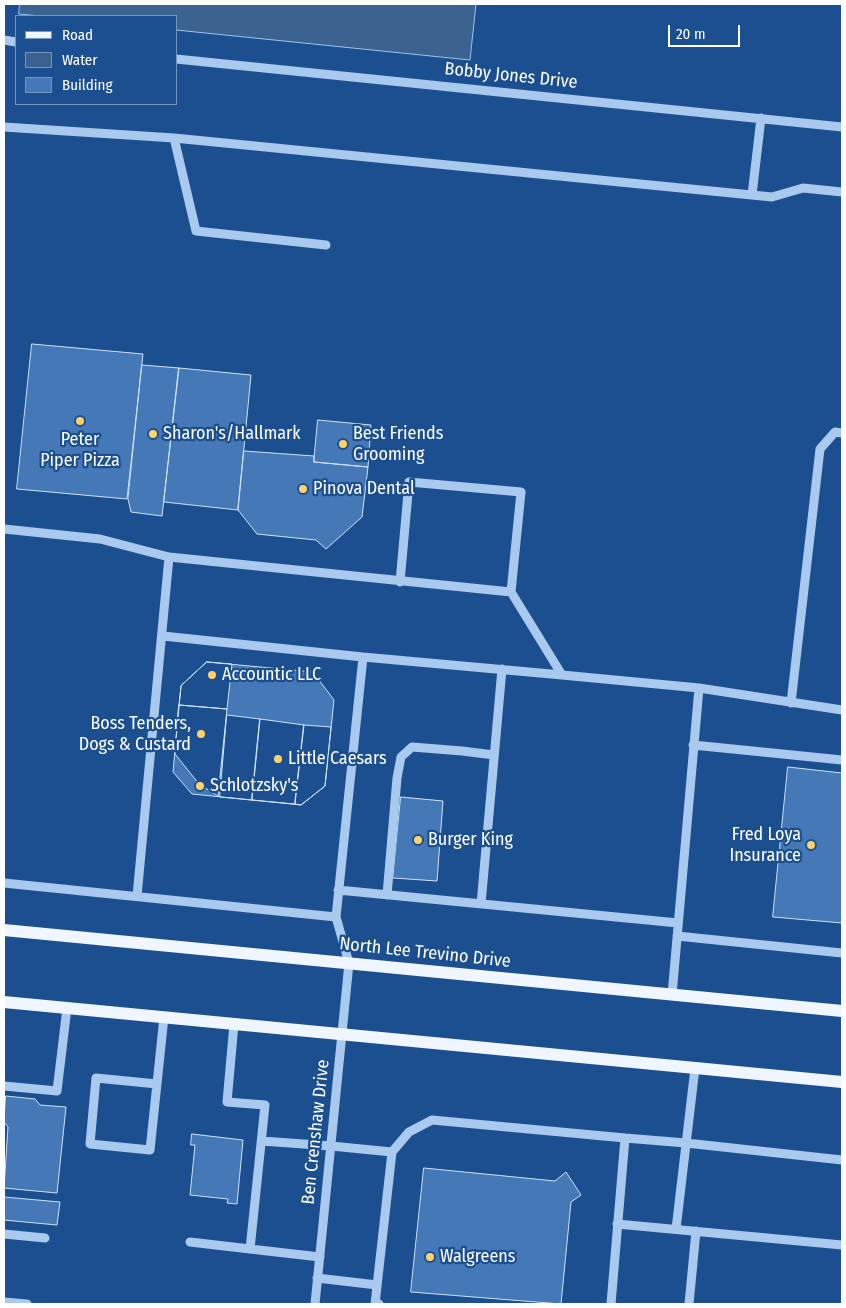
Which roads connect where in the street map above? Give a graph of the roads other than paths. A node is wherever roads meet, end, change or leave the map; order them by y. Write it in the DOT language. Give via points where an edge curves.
graph roads {
  1 [pos="178,59"];
  2 [pos="761,118"];
  3 [pos="4,127"];
  4 [pos="842,127"];
  5 [pos="174,138"];
  6 [pos="842,192"];
  7 [pos="752,195"];
  8 [pos="326,245"];
  9 [pos="842,433"];
  10 [pos="4,529"];
  11 [pos="169,557"];
  12 [pos="400,582"];
  13 [pos="511,592"];
  14 [pos="163,636"];
  15 [pos="363,657"];
  16 [pos="502,669"];
  17 [pos="562,675"];
  18 [pos="699,688"];
  19 [pos="791,703"];
  20 [pos="842,710"];
  21 [pos="693,745"];
  22 [pos="494,755"];
  23 [pos="842,760"];
  24 [pos="4,883"];
  25 [pos="338,890"];
  26 [pos="387,894"];
  27 [pos="137,896"];
  28 [pos="481,904"];
  29 [pos="336,917"];
  30 [pos="678,923"];
  31 [pos="4,930"];
  32 [pos="677,936"];
  33 [pos="842,954"];
  34 [pos="349,963"];
  35 [pos="672,995"];
  36 [pos="4,1002"];
  37 [pos="67,1008"];
  38 [pos="842,1011"];
  39 [pos="164,1017"];
  40 [pos="234,1024"];
  41 [pos="341,1035"];
  42 [pos="694,1068"];
  43 [pos="842,1082"];
  44 [pos="157,1084"];
  45 [pos="4,1086"];
  46 [pos="625,1138"];
  47 [pos="262,1141"];
  48 [pos="686,1143"];
  49 [pos="330,1146"];
  50 [pos="392,1152"];
  51 [pos="842,1160"];
  52 [pos="617,1224"];
  53 [pos="676,1229"];
  54 [pos="696,1231"];
  55 [pos="4,1234"];
  56 [pos="45,1238"];
  57 [pos="190,1242"];
  58 [pos="842,1245"];
  59 [pos="250,1249"];
  60 [pos="320,1257"];
  61 [pos="317,1278"];
  62 [pos="378,1285"];
  63 [pos="4,1302"];
  64 [pos="27,1304"];
  65 [pos="315,1304"];
  66 [pos="379,1304"];
  67 [pos="611,1304"];
  68 [pos="689,1304"];
  1 -- 2 [label="street, Bobby Jones Drive"];
  2 -- 4 [label="street, Bobby Jones Drive"];
  2 -- 7 [label="street"];
  3 -- 5 [label="street"];
  5 -- 7 [label="street"];
  5 -- 8 [label="street" via="196,231"];
  6 -- 7 [label="street" via="803,188 772,197"];
  9 -- 19 [label="street" via="835,432 820,449"];
  10 -- 11 [label="street" via="100,540"];
  11 -- 12 [label="street"];
  11 -- 14 [label="street"];
  12 -- 13 [label="street"];
  12 -- 13 [label="street" via="409,482 456,486 521,492"];
  13 -- 17 [label="street"];
  14 -- 15 [label="street"];
  14 -- 27 [label="street"];
  15 -- 16 [label="street"];
  15 -- 25 [label="street"];
  16 -- 17 [label="street"];
  16 -- 22 [label="street"];
  17 -- 18 [label="street"];
  18 -- 19 [label="street"];
  18 -- 21 [label="street"];
  19 -- 20 [label="street"];
  21 -- 23 [label="street"];
  21 -- 30 [label="street"];
  22 -- 26 [label="street" via="412,747 402,758 397,778"];
  22 -- 28 [label="street"];
  24 -- 27 [label="street"];
  25 -- 26 [label="street"];
  25 -- 29 [label="street"];
  26 -- 28 [label="street"];
  27 -- 29 [label="street"];
  28 -- 30 [label="street"];
  29 -- 34 [label="street"];
  30 -- 32 [label="street"];
  31 -- 34 [label="main road, North Lee Trevino Drive"];
  32 -- 33 [label="street"];
  32 -- 35 [label="street"];
  34 -- 35 [label="main road, North Lee Trevino Drive"];
  34 -- 41 [label="street, Ben Crenshaw Drive"];
  35 -- 38 [label="main road, North Lee Trevino Drive"];
  36 -- 37 [label="main road"];
  37 -- 39 [label="main road"];
  37 -- 45 [label="street" via="58,1091"];
  39 -- 40 [label="main road"];
  39 -- 44 [label="street"];
  40 -- 41 [label="main road"];
  40 -- 47 [label="street" via="227,1102 266,1105"];
  41 -- 42 [label="main road"];
  41 -- 49 [label="street, Ben Crenshaw Drive"];
  42 -- 43 [label="main road"];
  42 -- 48 [label="street"];
  44 -- 44 [label="street" via="150,1150 90,1144 96,1078"];
  46 -- 48 [label="street"];
  46 -- 50 [label="street" via="432,1120 409,1132"];
  46 -- 52 [label="street"];
  47 -- 49 [label="street"];
  47 -- 59 [label="street"];
  48 -- 51 [label="street"];
  48 -- 53 [label="street"];
  49 -- 50 [label="street"];
  49 -- 60 [label="street, Ben Crenshaw Drive"];
  50 -- 62 [label="street"];
  52 -- 53 [label="street"];
  52 -- 67 [label="street"];
  53 -- 54 [label="street"];
  54 -- 58 [label="street"];
  54 -- 68 [label="street"];
  55 -- 56 [label="street"];
  57 -- 59 [label="street"];
  59 -- 60 [label="street"];
  60 -- 61 [label="street, Ben Crenshaw Drive"];
  61 -- 62 [label="street"];
  61 -- 65 [label="street, Ben Crenshaw Drive"];
  62 -- 66 [label="street" via="376,1304"];
  63 -- 64 [label="street"];
}
